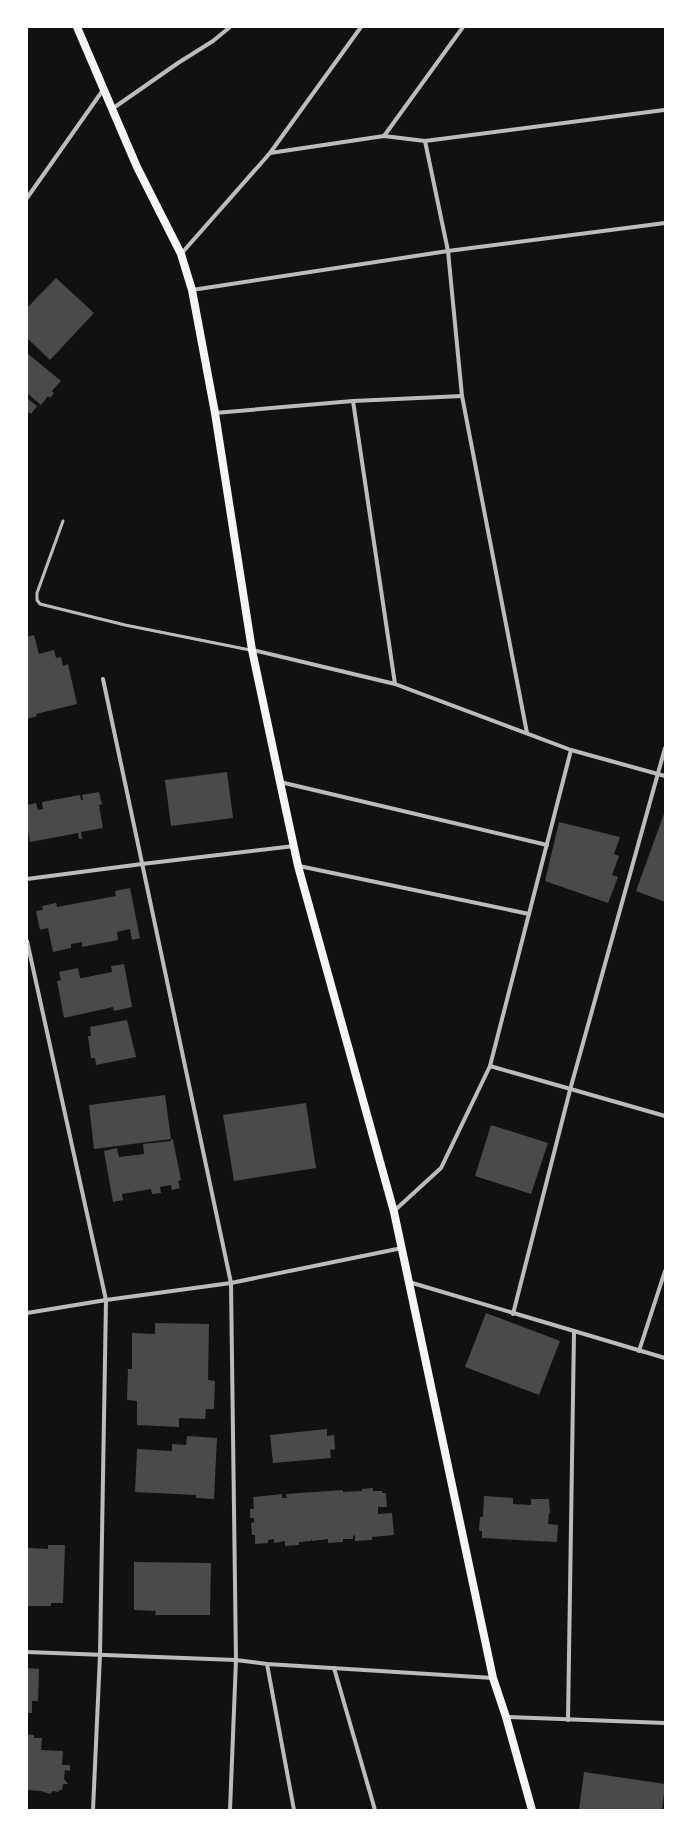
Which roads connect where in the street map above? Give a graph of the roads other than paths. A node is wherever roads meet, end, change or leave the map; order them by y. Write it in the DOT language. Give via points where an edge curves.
graph roads {
  1 [pos="77,27"];
  2 [pos="230,27"];
  3 [pos="361,27"];
  4 [pos="463,27"];
  5 [pos="103,90"];
  6 [pos="112,110"];
  7 [pos="664,110"];
  8 [pos="384,136"];
  9 [pos="425,141"];
  10 [pos="270,153"];
  11 [pos="27,198"];
  12 [pos="665,223"];
  13 [pos="448,251"];
  14 [pos="181,254"];
  15 [pos="192,290"];
  16 [pos="462,396"];
  17 [pos="353,401"];
  18 [pos="215,413"];
  19 [pos="63,521"];
  20 [pos="252,650"];
  21 [pos="103,679"];
  22 [pos="395,684"];
  23 [pos="527,733"];
  24 [pos="665,748"];
  25 [pos="571,750"];
  26 [pos="658,774"];
  27 [pos="665,776"];
  28 [pos="280,782"];
  29 [pos="547,844"];
  30 [pos="294,846"];
  31 [pos="142,864"];
  32 [pos="298,866"];
  33 [pos="27,879"];
  34 [pos="529,914"];
  35 [pos="27,941"];
  36 [pos="490,1066"];
  37 [pos="570,1090"];
  38 [pos="665,1116"];
  39 [pos="394,1212"];
  40 [pos="402,1248"];
  41 [pos="665,1271"];
  42 [pos="408,1282"];
  43 [pos="231,1283"];
  44 [pos="106,1300"];
  45 [pos="27,1313"];
  46 [pos="513,1314"];
  47 [pos="574,1332"];
  48 [pos="639,1351"];
  49 [pos="665,1358"];
  50 [pos="27,1652"];
  51 [pos="100,1655"];
  52 [pos="236,1660"];
  53 [pos="267,1664"];
  54 [pos="334,1668"];
  55 [pos="493,1678"];
  56 [pos="506,1717"];
  57 [pos="568,1720"];
  58 [pos="665,1723"];
  59 [pos="93,1810"];
  60 [pos="230,1810"];
  61 [pos="294,1810"];
  62 [pos="375,1810"];
  63 [pos="532,1810"];
  1 -- 5 [label="main road"];
  2 -- 6 [label="street"];
  3 -- 10 [label="street"];
  4 -- 8 [label="street"];
  5 -- 6 [label="main road"];
  5 -- 11 [label="street"];
  6 -- 14 [label="main road" via="137,167"];
  7 -- 9 [label="street"];
  8 -- 9 [label="street"];
  8 -- 10 [label="street"];
  9 -- 13 [label="street"];
  10 -- 14 [label="street"];
  12 -- 13 [label="street"];
  13 -- 15 [label="street"];
  13 -- 16 [label="street"];
  14 -- 15 [label="main road"];
  15 -- 18 [label="main road"];
  16 -- 17 [label="street"];
  16 -- 23 [label="street"];
  17 -- 18 [label="street"];
  17 -- 22 [label="street"];
  18 -- 20 [label="main road"];
  19 -- 20 [label="lane" via="37,593 40,604 125,625"];
  20 -- 22 [label="street"];
  20 -- 28 [label="main road"];
  21 -- 31 [label="street"];
  22 -- 23 [label="street"];
  23 -- 25 [label="street"];
  24 -- 26 [label="street"];
  25 -- 26 [label="street"];
  25 -- 29 [label="street"];
  26 -- 27 [label="street"];
  26 -- 37 [label="street"];
  28 -- 29 [label="street"];
  28 -- 30 [label="main road"];
  29 -- 34 [label="street"];
  30 -- 31 [label="street"];
  30 -- 32 [label="main road"];
  31 -- 33 [label="street"];
  31 -- 43 [label="street"];
  32 -- 34 [label="street"];
  32 -- 39 [label="main road"];
  34 -- 36 [label="street"];
  35 -- 44 [label="street"];
  36 -- 37 [label="street"];
  36 -- 39 [label="street" via="441,1168"];
  37 -- 38 [label="street"];
  37 -- 46 [label="street"];
  39 -- 40 [label="main road"];
  40 -- 42 [label="main road"];
  40 -- 43 [label="street"];
  41 -- 48 [label="street"];
  42 -- 46 [label="street"];
  42 -- 55 [label="main road"];
  43 -- 44 [label="street"];
  43 -- 52 [label="street"];
  44 -- 45 [label="street"];
  44 -- 51 [label="street"];
  46 -- 47 [label="street"];
  47 -- 48 [label="street"];
  47 -- 57 [label="street"];
  48 -- 49 [label="street"];
  50 -- 51 [label="street"];
  51 -- 52 [label="street"];
  51 -- 59 [label="street"];
  52 -- 53 [label="street"];
  52 -- 60 [label="street"];
  53 -- 54 [label="street"];
  53 -- 61 [label="street"];
  54 -- 55 [label="street"];
  54 -- 62 [label="street"];
  55 -- 56 [label="main road"];
  56 -- 57 [label="street"];
  56 -- 63 [label="main road"];
  57 -- 58 [label="street"];
}
